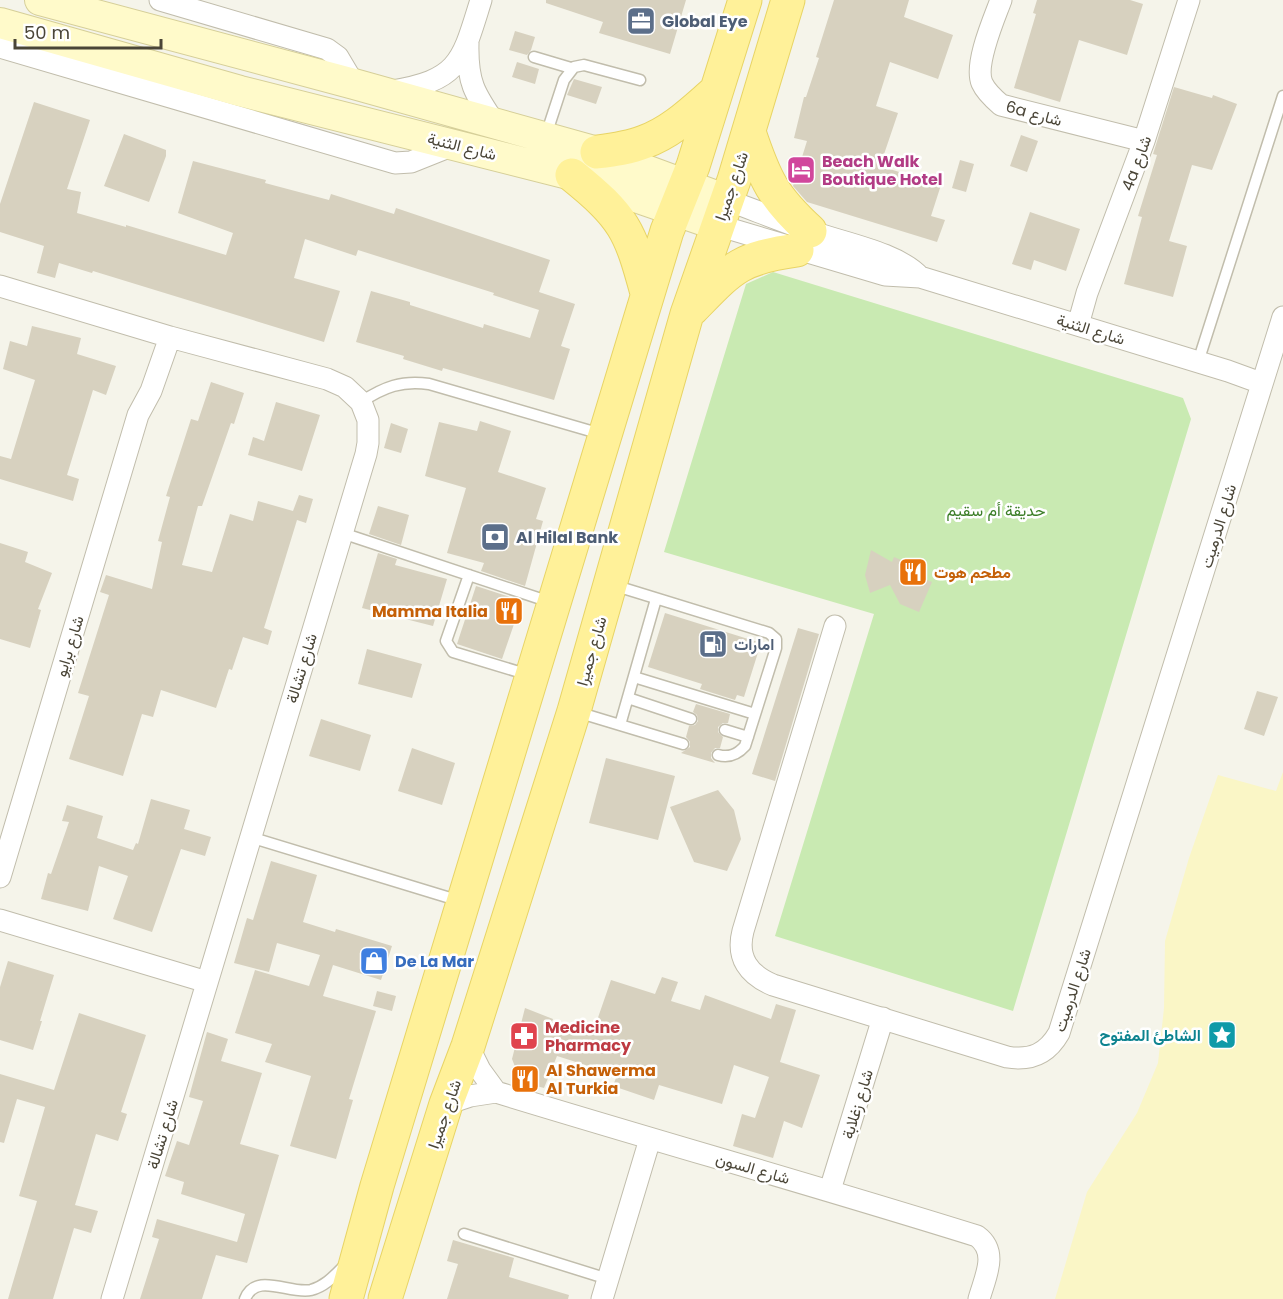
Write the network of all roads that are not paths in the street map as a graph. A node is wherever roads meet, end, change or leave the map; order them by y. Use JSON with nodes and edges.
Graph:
{"nodes":[{"id":1,"x":40,"y":0,"type":"edge"},
{"id":2,"x":160,"y":0,"type":"edge"},
{"id":3,"x":481,"y":0,"type":"edge"},
{"id":4,"x":745,"y":0,"type":"edge"},
{"id":5,"x":788,"y":0,"type":"edge"},
{"id":6,"x":1001,"y":0,"type":"edge"},
{"id":7,"x":1189,"y":0,"type":"edge"},
{"id":8,"x":0,"y":23,"type":"edge"},
{"id":9,"x":468,"y":42,"type":"junction"},
{"id":10,"x":0,"y":47,"type":"edge"},
{"id":11,"x":534,"y":57,"type":"dead end"},
{"id":12,"x":572,"y":68,"type":"junction"},
{"id":13,"x":640,"y":80,"type":"dead end"},
{"id":14,"x":354,"y":84,"type":"junction"},
{"id":15,"x":715,"y":92,"type":"junction"},
{"id":16,"x":384,"y":93,"type":"junction"},
{"id":17,"x":1283,"y":96,"type":"edge"},
{"id":18,"x":496,"y":125,"type":"junction"},
{"id":19,"x":749,"y":132,"type":"junction"},
{"id":20,"x":545,"y":138,"type":"junction"},
{"id":21,"x":1144,"y":141,"type":"junction"},
{"id":22,"x":456,"y":144,"type":"junction"},
{"id":23,"x":597,"y":153,"type":"junction"},
{"id":24,"x":572,"y":174,"type":"junction"},
{"id":25,"x":680,"y":197,"type":"junction"},
{"id":26,"x":722,"y":213,"type":"junction"},
{"id":27,"x":804,"y":240,"type":"junction"},
{"id":28,"x":0,"y":286,"type":"edge"},
{"id":29,"x":648,"y":293,"type":"junction"},
{"id":30,"x":687,"y":314,"type":"junction"},
{"id":31,"x":1283,"y":317,"type":"edge"},
{"id":32,"x":1078,"y":325,"type":"junction"},
{"id":33,"x":162,"y":335,"type":"junction"},
{"id":34,"x":1198,"y":362,"type":"junction"},
{"id":35,"x":1261,"y":383,"type":"junction"},
{"id":36,"x":361,"y":402,"type":"junction"},
{"id":37,"x":604,"y":435,"type":"junction"},
{"id":38,"x":342,"y":533,"type":"junction"},
{"id":39,"x":469,"y":575,"type":"junction"},
{"id":40,"x":610,"y":584,"type":"junction"},
{"id":41,"x":656,"y":598,"type":"junction"},
{"id":42,"x":554,"y":603,"type":"junction"},
{"id":43,"x":836,"y":626,"type":"dead end"},
{"id":44,"x":531,"y":676,"type":"junction"},
{"id":45,"x":634,"y":677,"type":"junction"},
{"id":46,"x":628,"y":698,"type":"junction"},
{"id":47,"x":574,"y":711,"type":"junction"},
{"id":48,"x":755,"y":714,"type":"junction"},
{"id":49,"x":691,"y":719,"type":"dead end"},
{"id":50,"x":620,"y":725,"type":"junction"},
{"id":51,"x":725,"y":730,"type":"dead end"},
{"id":52,"x":748,"y":736,"type":"junction"},
{"id":53,"x":683,"y":744,"type":"dead end"},
{"id":54,"x":718,"y":754,"type":"dead end"},
{"id":55,"x":250,"y":837,"type":"junction"},
{"id":56,"x":0,"y":877,"type":"edge"},
{"id":57,"x":463,"y":902,"type":"junction"},
{"id":58,"x":0,"y":920,"type":"edge"},
{"id":59,"x":207,"y":982,"type":"junction"},
{"id":60,"x":883,"y":1018,"type":"junction"},
{"id":61,"x":468,"y":1046,"type":"junction"},
{"id":62,"x":495,"y":1092,"type":"junction"},
{"id":63,"x":446,"y":1104,"type":"junction"},
{"id":64,"x":650,"y":1139,"type":"junction"},
{"id":65,"x":830,"y":1190,"type":"junction"},
{"id":66,"x":464,"y":1234,"type":"dead end"},
{"id":67,"x":361,"y":1250,"type":"junction"},
{"id":68,"x":605,"y":1289,"type":"edge"},
{"id":69,"x":112,"y":1299,"type":"edge"},
{"id":70,"x":245,"y":1299,"type":"edge"},
{"id":71,"x":346,"y":1299,"type":"edge"},
{"id":72,"x":385,"y":1299,"type":"edge"},
{"id":73,"x":979,"y":1299,"type":"edge"}],
"edges":[{"from":1,"to":14,"type":"main road","name":"شارع الثنية"},
{"from":2,"to":14,"type":"street"},
{"from":3,"to":9,"type":"street"},
{"from":4,"to":15,"type":"main road"},
{"from":5,"to":19,"type":"main road","name":"شارع جميرا"},
{"from":6,"to":21,"type":"street","name":"6a شارع"},
{"from":7,"to":21,"type":"street","name":"4a شارع"},
{"from":8,"to":22,"type":"main road","name":"شارع الثنية"},
{"from":9,"to":16,"type":"street"},
{"from":9,"to":18,"type":"street"},
{"from":10,"to":22,"type":"street"},
{"from":11,"to":12,"type":"lane"},
{"from":12,"to":13,"type":"lane"},
{"from":12,"to":20,"type":"lane"},
{"from":14,"to":16,"type":"main road","name":"شارع الثنية"},
{"from":15,"to":23,"type":"main road"},
{"from":15,"to":25,"type":"main road"},
{"from":16,"to":18,"type":"main road","name":"شارع الثنية"},
{"from":17,"to":34,"type":"lane"},
{"from":18,"to":20,"type":"main road","name":"شارع الثنية"},
{"from":19,"to":26,"type":"main road","name":"شارع جميرا"},
{"from":19,"to":27,"type":"main road"},
{"from":20,"to":23,"type":"main road","name":"شارع الثنية"},
{"from":21,"to":32,"type":"street","name":"4a شارع"},
{"from":22,"to":24,"type":"main road","name":"شارع الثنية"},
{"from":23,"to":25,"type":"main road","name":"شارع الثنية"},
{"from":24,"to":25,"type":"main road","name":"شارع الثنية"},
{"from":24,"to":29,"type":"main road"},
{"from":25,"to":26,"type":"main road","name":"شارع الثنية"},
{"from":25,"to":29,"type":"main road"},
{"from":26,"to":27,"type":"street","name":"شارع الثنية"},
{"from":26,"to":30,"type":"main road","name":"شارع جميرا"},
{"from":27,"to":30,"type":"main road"},
{"from":27,"to":32,"type":"street","name":"شارع الثنية"},
{"from":28,"to":33,"type":"street"},
{"from":29,"to":37,"type":"main road"},
{"from":30,"to":40,"type":"main road","name":"شارع جميرا"},
{"from":31,"to":35,"type":"street","name":"شارع الدرميت"},
{"from":32,"to":34,"type":"street","name":"شارع الثنية"},
{"from":33,"to":36,"type":"street"},
{"from":33,"to":56,"type":"street","name":"شارع برايو"},
{"from":34,"to":35,"type":"street","name":"شارع الثنية"},
{"from":35,"to":60,"type":"street","name":"شارع الدرميت"},
{"from":36,"to":37,"type":"lane"},
{"from":36,"to":38,"type":"street","name":"شارع تشالة"},
{"from":37,"to":42,"type":"main road"},
{"from":38,"to":39,"type":"lane"},
{"from":38,"to":55,"type":"street","name":"شارع تشالة"},
{"from":39,"to":42,"type":"lane"},
{"from":39,"to":44,"type":"lane"},
{"from":40,"to":41,"type":"lane"},
{"from":40,"to":47,"type":"main road","name":"شارع جميرا"},
{"from":41,"to":45,"type":"lane"},
{"from":41,"to":48,"type":"lane"},
{"from":42,"to":44,"type":"main road"},
{"from":43,"to":60,"type":"street","name":"شارع الدرميت"},
{"from":44,"to":57,"type":"main road"},
{"from":45,"to":46,"type":"lane"},
{"from":45,"to":48,"type":"lane"},
{"from":46,"to":49,"type":"lane"},
{"from":46,"to":50,"type":"lane"},
{"from":47,"to":50,"type":"lane"},
{"from":47,"to":61,"type":"main road","name":"شارع جميرا"},
{"from":48,"to":52,"type":"lane"},
{"from":50,"to":53,"type":"lane"},
{"from":51,"to":52,"type":"lane"},
{"from":52,"to":54,"type":"lane"},
{"from":55,"to":57,"type":"lane"},
{"from":55,"to":59,"type":"street","name":"شارع تشالة"},
{"from":57,"to":67,"type":"main road"},
{"from":58,"to":59,"type":"street"},
{"from":59,"to":69,"type":"street","name":"شارع تشالة"},
{"from":60,"to":65,"type":"street","name":"شارع زغلابة"},
{"from":61,"to":62,"type":"street"},
{"from":61,"to":63,"type":"main road","name":"شارع جميرا"},
{"from":62,"to":63,"type":"street","name":"شارع السون"},
{"from":62,"to":64,"type":"street","name":"شارع السون"},
{"from":63,"to":72,"type":"main road","name":"شارع جميرا"},
{"from":64,"to":65,"type":"street","name":"شارع السون"},
{"from":64,"to":68,"type":"street"},
{"from":65,"to":73,"type":"street","name":"شارع السون"},
{"from":66,"to":68,"type":"lane"},
{"from":67,"to":70,"type":"lane"},
{"from":67,"to":71,"type":"main road"}]}
